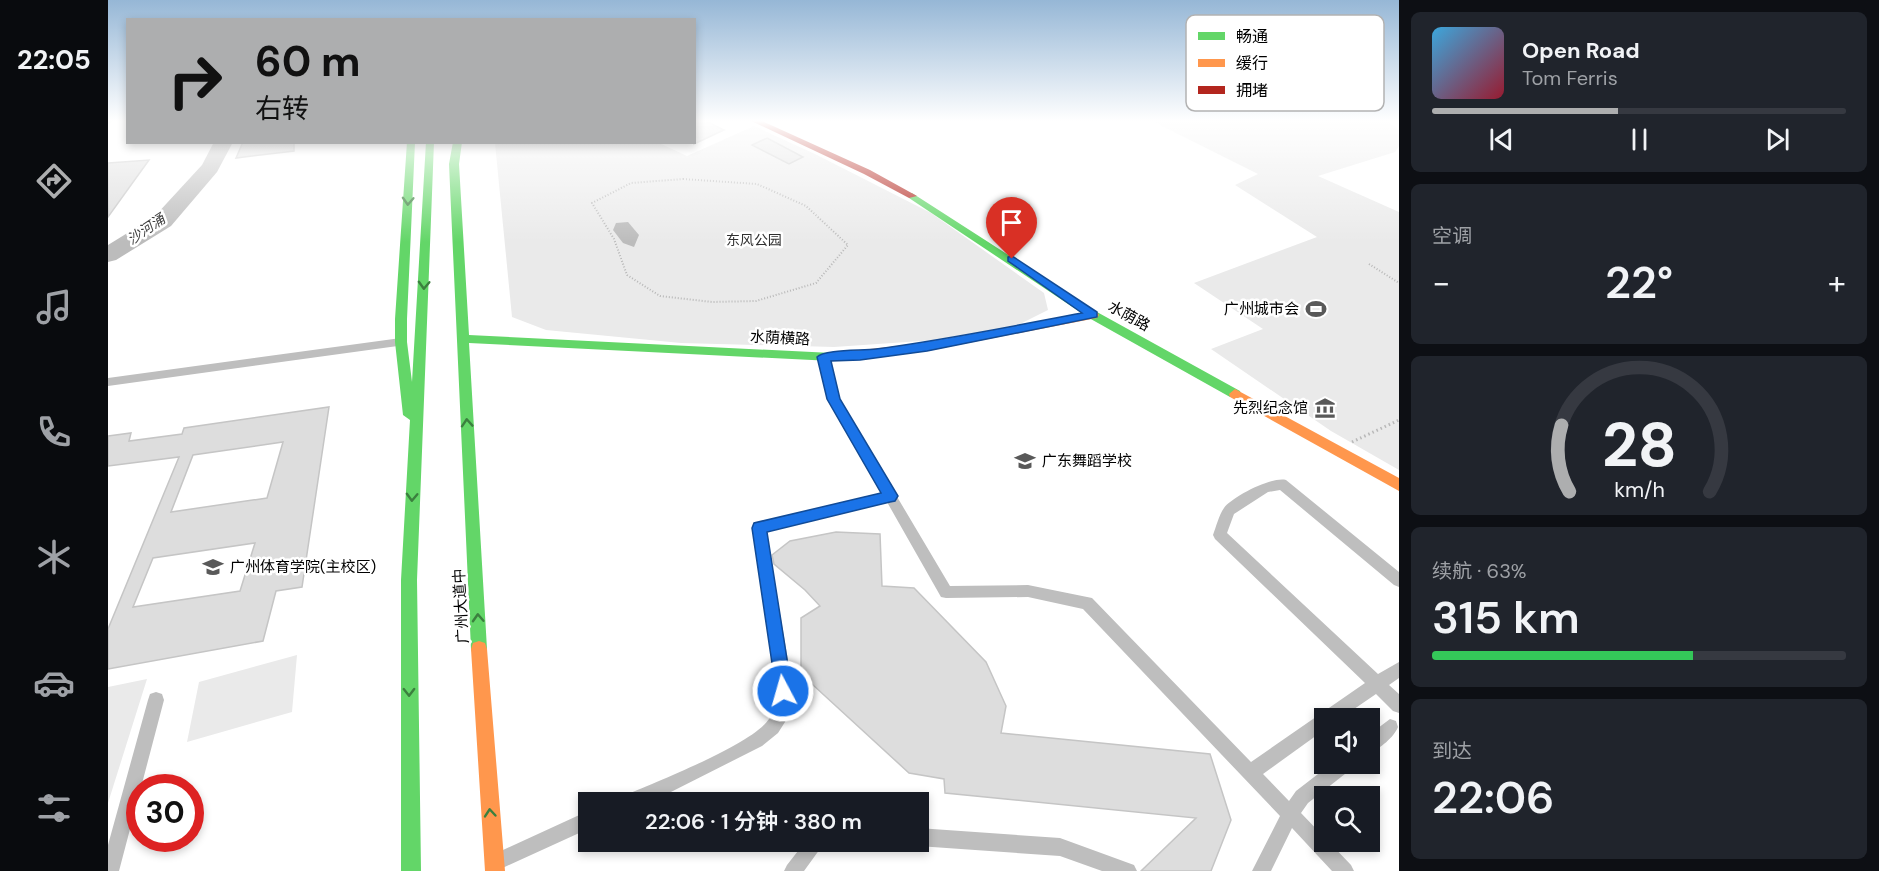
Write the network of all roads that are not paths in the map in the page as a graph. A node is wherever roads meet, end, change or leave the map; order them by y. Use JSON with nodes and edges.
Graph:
{"nodes":[{"id":1,"x":410,"y":161,"type":"edge"},
{"id":2,"x":429,"y":161,"type":"edge"},
{"id":3,"x":453,"y":161,"type":"edge"},
{"id":4,"x":455,"y":161,"type":"edge"},
{"id":5,"x":842,"y":161,"type":"edge"},
{"id":6,"x":454,"y":164,"type":"junction"},
{"id":7,"x":1093,"y":315,"type":"junction"},
{"id":8,"x":462,"y":339,"type":"junction"},
{"id":9,"x":401,"y":342,"type":"junction"},
{"id":10,"x":824,"y":357,"type":"junction"},
{"id":11,"x":108,"y":382,"type":"edge"},
{"id":12,"x":414,"y":439,"type":"junction"},
{"id":13,"x":1399,"y":484,"type":"edge"},
{"id":14,"x":890,"y":496,"type":"junction"},
{"id":15,"x":1399,"y":581,"type":"edge"},
{"id":16,"x":1399,"y":669,"type":"edge"},
{"id":17,"x":1377,"y":684,"type":"junction"},
{"id":18,"x":156,"y":700,"type":"dead end"},
{"id":19,"x":1399,"y":705,"type":"edge"},
{"id":20,"x":1343,"y":708,"type":"edge"},
{"id":21,"x":1314,"y":728,"type":"edge"},
{"id":22,"x":1390,"y":728,"type":"dead end"},
{"id":23,"x":1380,"y":736,"type":"edge"},
{"id":24,"x":1250,"y":773,"type":"junction"},
{"id":25,"x":1331,"y":774,"type":"edge"},
{"id":26,"x":653,"y":792,"type":"edge"},
{"id":27,"x":1290,"y":814,"type":"junction"},
{"id":28,"x":578,"y":825,"type":"edge"},
{"id":29,"x":929,"y":838,"type":"edge"},
{"id":30,"x":808,"y":852,"type":"edge"},
{"id":31,"x":494,"y":867,"type":"edge"},
{"id":32,"x":110,"y":871,"type":"edge"},
{"id":33,"x":411,"y":871,"type":"edge"},
{"id":34,"x":793,"y":871,"type":"edge"},
{"id":35,"x":1128,"y":871,"type":"edge"},
{"id":36,"x":1262,"y":871,"type":"edge"},
{"id":37,"x":1345,"y":871,"type":"edge"}],
"edges":[{"from":1,"to":9,"type":"main road","one_way":true},
{"from":2,"to":12,"type":"main road","one_way":true},
{"from":3,"to":6,"type":"main road"},
{"from":4,"to":6,"type":"main road"},
{"from":5,"to":7,"type":"main road","name":"水荫路"},
{"from":6,"to":8,"type":"main road","name":"广州大道中"},
{"from":7,"to":10,"type":"main road","name":"水荫横路"},
{"from":7,"to":13,"type":"main road","name":"水荫路"},
{"from":8,"to":10,"type":"main road","name":"水荫横路"},
{"from":31,"to":8,"type":"main road","name":"广州大道中","one_way":true},
{"from":9,"to":11,"type":"street"},
{"from":9,"to":12,"type":"main road"},
{"from":10,"to":14,"type":"street"},
{"from":12,"to":33,"type":"main road","one_way":true},
{"from":14,"to":24,"type":"street"},
{"from":14,"to":26,"type":"street"},
{"from":15,"to":17,"type":"street"},
{"from":16,"to":17,"type":"street"},
{"from":17,"to":19,"type":"street"},
{"from":17,"to":20,"type":"street"},
{"from":18,"to":32,"type":"street"},
{"from":21,"to":24,"type":"street"},
{"from":22,"to":23,"type":"street"},
{"from":24,"to":27,"type":"street"},
{"from":25,"to":27,"type":"street"},
{"from":27,"to":36,"type":"street"},
{"from":27,"to":37,"type":"street"},
{"from":28,"to":31,"type":"street"},
{"from":29,"to":35,"type":"street"},
{"from":30,"to":34,"type":"street"}]}
